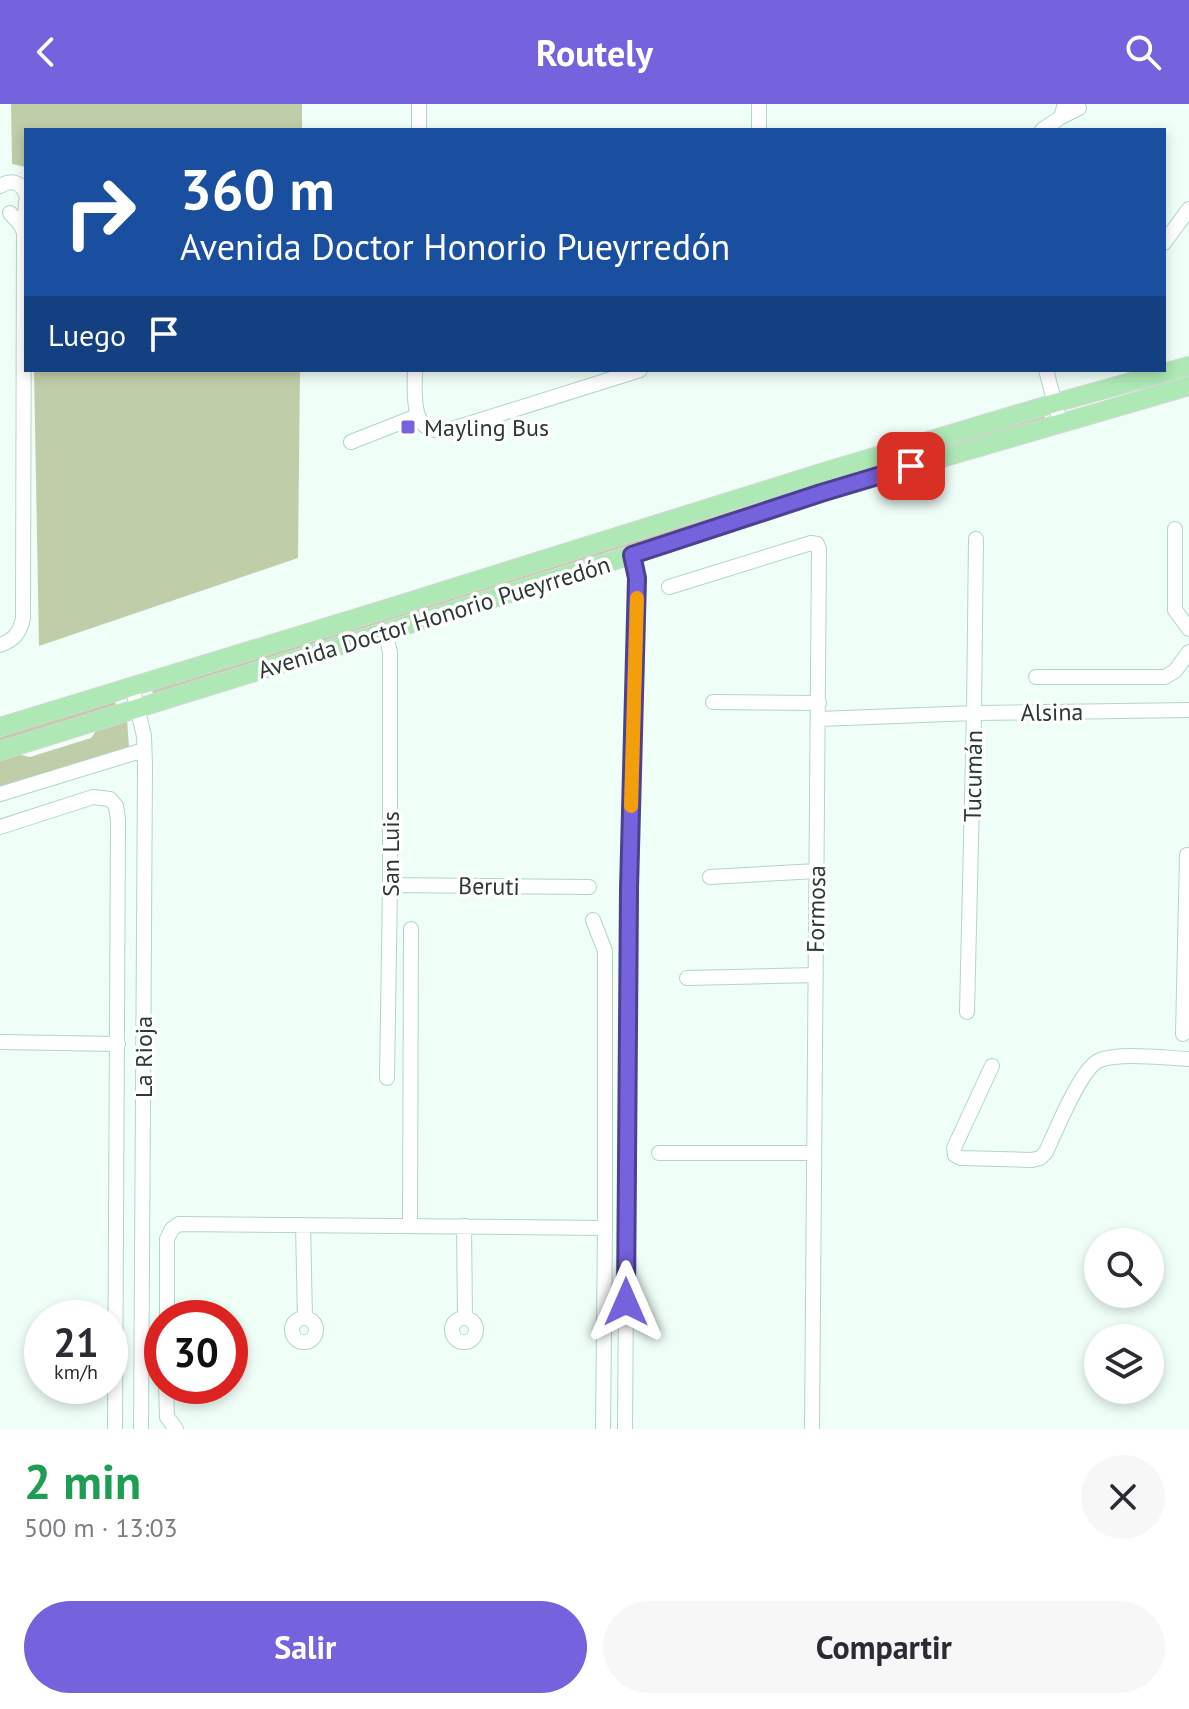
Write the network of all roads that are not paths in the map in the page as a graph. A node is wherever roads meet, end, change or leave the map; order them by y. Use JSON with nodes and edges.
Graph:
{"nodes":[{"id":1,"x":419,"y":104,"type":"edge"},
{"id":2,"x":759,"y":104,"type":"edge"},
{"id":3,"x":1072,"y":107,"type":"edge"},
{"id":4,"x":419,"y":128,"type":"edge"},
{"id":5,"x":759,"y":128,"type":"edge"},
{"id":6,"x":1045,"y":128,"type":"edge"},
{"id":7,"x":0,"y":186,"type":"edge"},
{"id":8,"x":24,"y":191,"type":"edge"},
{"id":9,"x":24,"y":204,"type":"edge"},
{"id":10,"x":1189,"y":209,"type":"edge"},
{"id":11,"x":5,"y":211,"type":"edge"},
{"id":12,"x":24,"y":232,"type":"joint"},
{"id":13,"x":1166,"y":240,"type":"edge"},
{"id":14,"x":1189,"y":366,"type":"edge"},
{"id":15,"x":415,"y":372,"type":"edge"},
{"id":16,"x":633,"y":372,"type":"edge"},
{"id":17,"x":1047,"y":372,"type":"edge"},
{"id":18,"x":1189,"y":386,"type":"edge"},
{"id":19,"x":1055,"y":403,"type":"junction"},
{"id":20,"x":417,"y":416,"type":"junction"},
{"id":21,"x":1060,"y":422,"type":"junction"},
{"id":22,"x":351,"y":442,"type":"dead end"},
{"id":23,"x":1175,"y":529,"type":"dead end"},
{"id":24,"x":976,"y":539,"type":"dead end"},
{"id":25,"x":632,"y":555,"type":"junction"},
{"id":26,"x":669,"y":587,"type":"dead end"},
{"id":27,"x":1189,"y":629,"type":"edge"},
{"id":28,"x":385,"y":631,"type":"junction"},
{"id":29,"x":0,"y":645,"type":"edge"},
{"id":30,"x":1189,"y":652,"type":"edge"},
{"id":31,"x":1036,"y":677,"type":"dead end"},
{"id":32,"x":132,"y":686,"type":"junction"},
{"id":33,"x":713,"y":702,"type":"dead end"},
{"id":34,"x":137,"y":709,"type":"junction"},
{"id":35,"x":1189,"y":710,"type":"edge"},
{"id":36,"x":819,"y":711,"type":"junction"},
{"id":37,"x":974,"y":713,"type":"junction"},
{"id":38,"x":0,"y":727,"type":"edge"},
{"id":39,"x":144,"y":750,"type":"junction"},
{"id":40,"x":0,"y":751,"type":"edge"},
{"id":41,"x":0,"y":794,"type":"edge"},
{"id":42,"x":0,"y":827,"type":"edge"},
{"id":43,"x":1187,"y":855,"type":"dead end"},
{"id":44,"x":817,"y":871,"type":"junction"},
{"id":45,"x":710,"y":877,"type":"dead end"},
{"id":46,"x":390,"y":885,"type":"junction"},
{"id":47,"x":589,"y":887,"type":"dead end"},
{"id":48,"x":593,"y":920,"type":"dead end"},
{"id":49,"x":411,"y":929,"type":"dead end"},
{"id":50,"x":1187,"y":939,"type":"edge"},
{"id":51,"x":816,"y":975,"type":"junction"},
{"id":52,"x":687,"y":978,"type":"dead end"},
{"id":53,"x":967,"y":1012,"type":"dead end"},
{"id":54,"x":1183,"y":1034,"type":"dead end"},
{"id":55,"x":0,"y":1042,"type":"edge"},
{"id":56,"x":118,"y":1044,"type":"junction"},
{"id":57,"x":1189,"y":1059,"type":"edge"},
{"id":58,"x":992,"y":1066,"type":"dead end"},
{"id":59,"x":387,"y":1078,"type":"dead end"},
{"id":60,"x":659,"y":1153,"type":"dead end"},
{"id":61,"x":814,"y":1153,"type":"junction"},
{"id":62,"x":303,"y":1225,"type":"junction"},
{"id":63,"x":410,"y":1226,"type":"junction"},
{"id":64,"x":464,"y":1226,"type":"junction"},
{"id":65,"x":605,"y":1228,"type":"junction"},
{"id":66,"x":167,"y":1300,"type":"edge"},
{"id":67,"x":305,"y":1318,"type":"dead end"},
{"id":68,"x":465,"y":1318,"type":"dead end"},
{"id":69,"x":167,"y":1404,"type":"edge"},
{"id":70,"x":115,"y":1429,"type":"edge"},
{"id":71,"x":141,"y":1429,"type":"edge"},
{"id":72,"x":176,"y":1429,"type":"edge"},
{"id":73,"x":603,"y":1429,"type":"edge"},
{"id":74,"x":625,"y":1429,"type":"edge"},
{"id":75,"x":812,"y":1429,"type":"edge"}],
"edges":[{"from":1,"to":4,"type":"street"},
{"from":2,"to":5,"type":"street"},
{"from":3,"to":6,"type":"street"},
{"from":7,"to":8,"type":"street"},
{"from":9,"to":11,"type":"street"},
{"from":10,"to":13,"type":"street"},
{"from":11,"to":12,"type":"street"},
{"from":12,"to":29,"type":"street"},
{"from":14,"to":19,"type":"main road","name":"Avenida Doctor Honorio Pueyrredón"},
{"from":15,"to":20,"type":"street"},
{"from":16,"to":20,"type":"street"},
{"from":17,"to":19,"type":"street"},
{"from":18,"to":21,"type":"main road","name":"Avenida Doctor Honorio Pueyrredón"},
{"from":19,"to":21,"type":"street"},
{"from":19,"to":32,"type":"main road","name":"Avenida Doctor Honorio Pueyrredón"},
{"from":20,"to":22,"type":"street"},
{"from":21,"to":25,"type":"main road","name":"Avenida Doctor Honorio Pueyrredón"},
{"from":23,"to":27,"type":"street"},
{"from":24,"to":37,"type":"street","name":"Tucumán"},
{"from":25,"to":28,"type":"main road","name":"Avenida Doctor Honorio Pueyrredón"},
{"from":25,"to":74,"type":"street"},
{"from":26,"to":36,"type":"street","name":"Formosa"},
{"from":28,"to":34,"type":"main road","name":"Avenida Doctor Honorio Pueyrredón"},
{"from":28,"to":46,"type":"street","name":"San Luis"},
{"from":30,"to":31,"type":"street"},
{"from":32,"to":34,"type":"street","name":"La Rioja"},
{"from":32,"to":38,"type":"main road","name":"Avenida Doctor Honorio Pueyrredón"},
{"from":33,"to":36,"type":"street","name":"Alsina"},
{"from":34,"to":39,"type":"street","name":"La Rioja"},
{"from":34,"to":40,"type":"main road","name":"Avenida Doctor Honorio Pueyrredón"},
{"from":35,"to":37,"type":"street","name":"Alsina"},
{"from":36,"to":37,"type":"street","name":"Alsina"},
{"from":36,"to":44,"type":"street","name":"Formosa"},
{"from":37,"to":53,"type":"street","name":"Tucumán"},
{"from":39,"to":41,"type":"street"},
{"from":39,"to":71,"type":"street","name":"La Rioja"},
{"from":42,"to":56,"type":"street"},
{"from":43,"to":50,"type":"street"},
{"from":44,"to":45,"type":"street"},
{"from":44,"to":51,"type":"street","name":"Formosa"},
{"from":46,"to":47,"type":"street","name":"Beruti"},
{"from":46,"to":59,"type":"street","name":"San Luis"},
{"from":48,"to":65,"type":"street"},
{"from":49,"to":63,"type":"street"},
{"from":50,"to":54,"type":"street"},
{"from":51,"to":52,"type":"street"},
{"from":51,"to":61,"type":"street","name":"Formosa"},
{"from":55,"to":56,"type":"street"},
{"from":56,"to":70,"type":"street"},
{"from":57,"to":58,"type":"street"},
{"from":60,"to":61,"type":"street"},
{"from":61,"to":75,"type":"street","name":"Formosa"},
{"from":62,"to":63,"type":"street"},
{"from":62,"to":66,"type":"street"},
{"from":62,"to":67,"type":"street"},
{"from":63,"to":64,"type":"street"},
{"from":64,"to":65,"type":"street"},
{"from":64,"to":68,"type":"street"},
{"from":65,"to":73,"type":"street"},
{"from":69,"to":72,"type":"street"}]}
